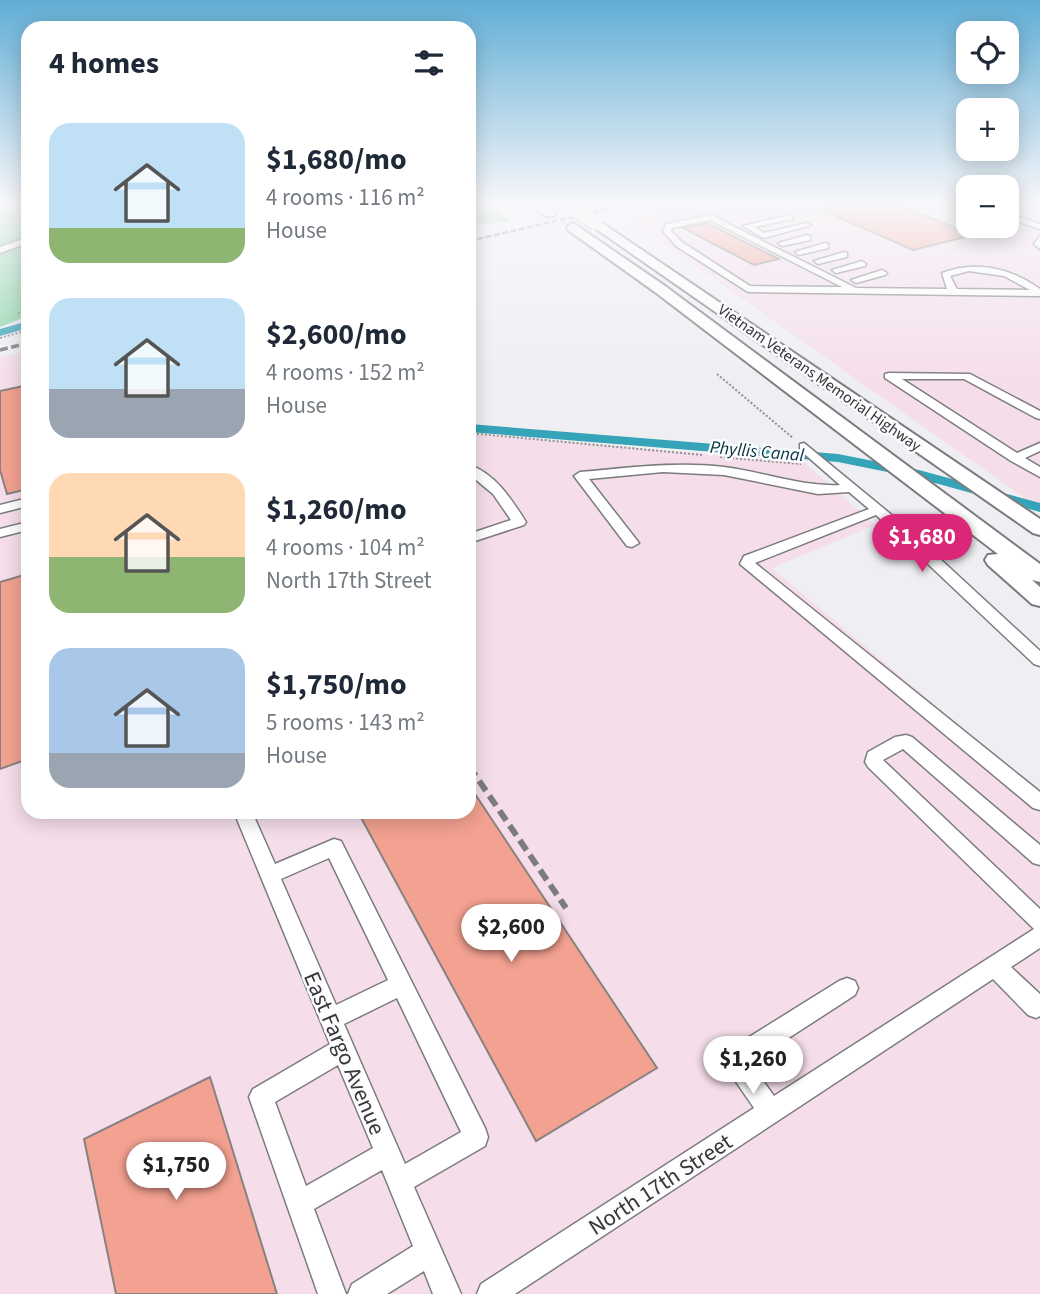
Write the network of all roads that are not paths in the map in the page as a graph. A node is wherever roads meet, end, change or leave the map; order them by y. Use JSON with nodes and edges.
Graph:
{"nodes":[{"id":1,"x":623,"y":263,"type":"edge"},
{"id":2,"x":657,"y":263,"type":"edge"},
{"id":3,"x":709,"y":263,"type":"edge"},
{"id":4,"x":808,"y":263,"type":"edge"},
{"id":5,"x":823,"y":263,"type":"edge"},
{"id":6,"x":862,"y":264,"type":"dead end"},
{"id":7,"x":836,"y":270,"type":"junction"},
{"id":8,"x":882,"y":273,"type":"dead end"},
{"id":9,"x":854,"y":285,"type":"junction"},
{"id":10,"x":953,"y":291,"type":"junction"},
{"id":11,"x":1040,"y":293,"type":"edge"},
{"id":12,"x":760,"y":363,"type":"junction"},
{"id":13,"x":1040,"y":416,"type":"edge"},
{"id":14,"x":804,"y":447,"type":"road end"},
{"id":15,"x":1040,"y":447,"type":"edge"},
{"id":16,"x":1015,"y":458,"type":"junction"},
{"id":17,"x":476,"y":472,"type":"edge"},
{"id":18,"x":1040,"y":473,"type":"edge"},
{"id":19,"x":852,"y":488,"type":"junction"},
{"id":20,"x":21,"y":504,"type":"edge"},
{"id":21,"x":0,"y":509,"type":"edge"},
{"id":22,"x":878,"y":510,"type":"junction"},
{"id":23,"x":21,"y":528,"type":"edge"},
{"id":24,"x":1040,"y":528,"type":"edge"},
{"id":25,"x":0,"y":534,"type":"edge"},
{"id":26,"x":476,"y":537,"type":"edge"},
{"id":27,"x":632,"y":543,"type":"dead end"},
{"id":28,"x":1040,"y":575,"type":"edge"},
{"id":29,"x":1040,"y":599,"type":"edge"},
{"id":30,"x":1040,"y":660,"type":"edge"},
{"id":31,"x":1040,"y":803,"type":"edge"},
{"id":32,"x":246,"y":819,"type":"edge"},
{"id":33,"x":1040,"y":857,"type":"edge"},
{"id":34,"x":270,"y":875,"type":"junction"},
{"id":35,"x":1040,"y":922,"type":"edge"},
{"id":36,"x":1040,"y":936,"type":"edge"},
{"id":37,"x":995,"y":966,"type":"junction"},
{"id":38,"x":402,"y":984,"type":"junction"},
{"id":39,"x":847,"y":988,"type":"dead end"},
{"id":40,"x":1040,"y":1005,"type":"edge"},
{"id":41,"x":331,"y":1019,"type":"junction"},
{"id":42,"x":344,"y":1049,"type":"junction"},
{"id":43,"x":771,"y":1111,"type":"junction"},
{"id":44,"x":388,"y":1153,"type":"junction"},
{"id":45,"x":400,"y":1181,"type":"junction"},
{"id":46,"x":299,"y":1204,"type":"junction"},
{"id":47,"x":430,"y":1251,"type":"junction"},
{"id":48,"x":332,"y":1294,"type":"edge"},
{"id":49,"x":362,"y":1294,"type":"edge"},
{"id":50,"x":447,"y":1294,"type":"edge"},
{"id":51,"x":491,"y":1294,"type":"edge"}],
"edges":[{"from":1,"to":12,"type":"highway","name":"Vietnam Veterans Memorial Highway"},
{"from":2,"to":24,"type":"highway","name":"Vietnam Veterans Memorial Highway","bridge":true},
{"from":3,"to":9,"type":"street"},
{"from":4,"to":9,"type":"street"},
{"from":5,"to":7,"type":"street"},
{"from":6,"to":7,"type":"street"},
{"from":7,"to":9,"type":"street"},
{"from":8,"to":9,"type":"street"},
{"from":9,"to":10,"type":"street"},
{"from":10,"to":11,"type":"street"},
{"from":10,"to":11,"type":"street"},
{"from":12,"to":28,"type":"highway"},
{"from":12,"to":29,"type":"highway"},
{"from":13,"to":16,"type":"street"},
{"from":14,"to":19,"type":"street"},
{"from":15,"to":16,"type":"street"},
{"from":16,"to":18,"type":"street"},
{"from":17,"to":26,"type":"street"},
{"from":19,"to":22,"type":"street"},
{"from":19,"to":27,"type":"street"},
{"from":20,"to":21,"type":"street"},
{"from":22,"to":30,"type":"street"},
{"from":22,"to":31,"type":"street"},
{"from":23,"to":25,"type":"street"},
{"from":32,"to":34,"type":"street","name":"East Fargo Avenue"},
{"from":33,"to":35,"type":"street"},
{"from":34,"to":38,"type":"street"},
{"from":34,"to":41,"type":"street","name":"East Fargo Avenue"},
{"from":36,"to":37,"type":"street","name":"North 17th Street"},
{"from":37,"to":40,"type":"street"},
{"from":37,"to":43,"type":"street","name":"North 17th Street"},
{"from":38,"to":41,"type":"street"},
{"from":38,"to":45,"type":"street"},
{"from":39,"to":43,"type":"street"},
{"from":41,"to":42,"type":"street","name":"East Fargo Avenue"},
{"from":42,"to":44,"type":"street","name":"East Fargo Avenue"},
{"from":42,"to":46,"type":"street"},
{"from":43,"to":51,"type":"street","name":"North 17th Street"},
{"from":44,"to":45,"type":"street","name":"East Fargo Avenue"},
{"from":44,"to":46,"type":"street"},
{"from":45,"to":47,"type":"street","name":"East Fargo Avenue"},
{"from":46,"to":48,"type":"street"},
{"from":47,"to":49,"type":"street"},
{"from":47,"to":50,"type":"street","name":"East Fargo Avenue"}]}
